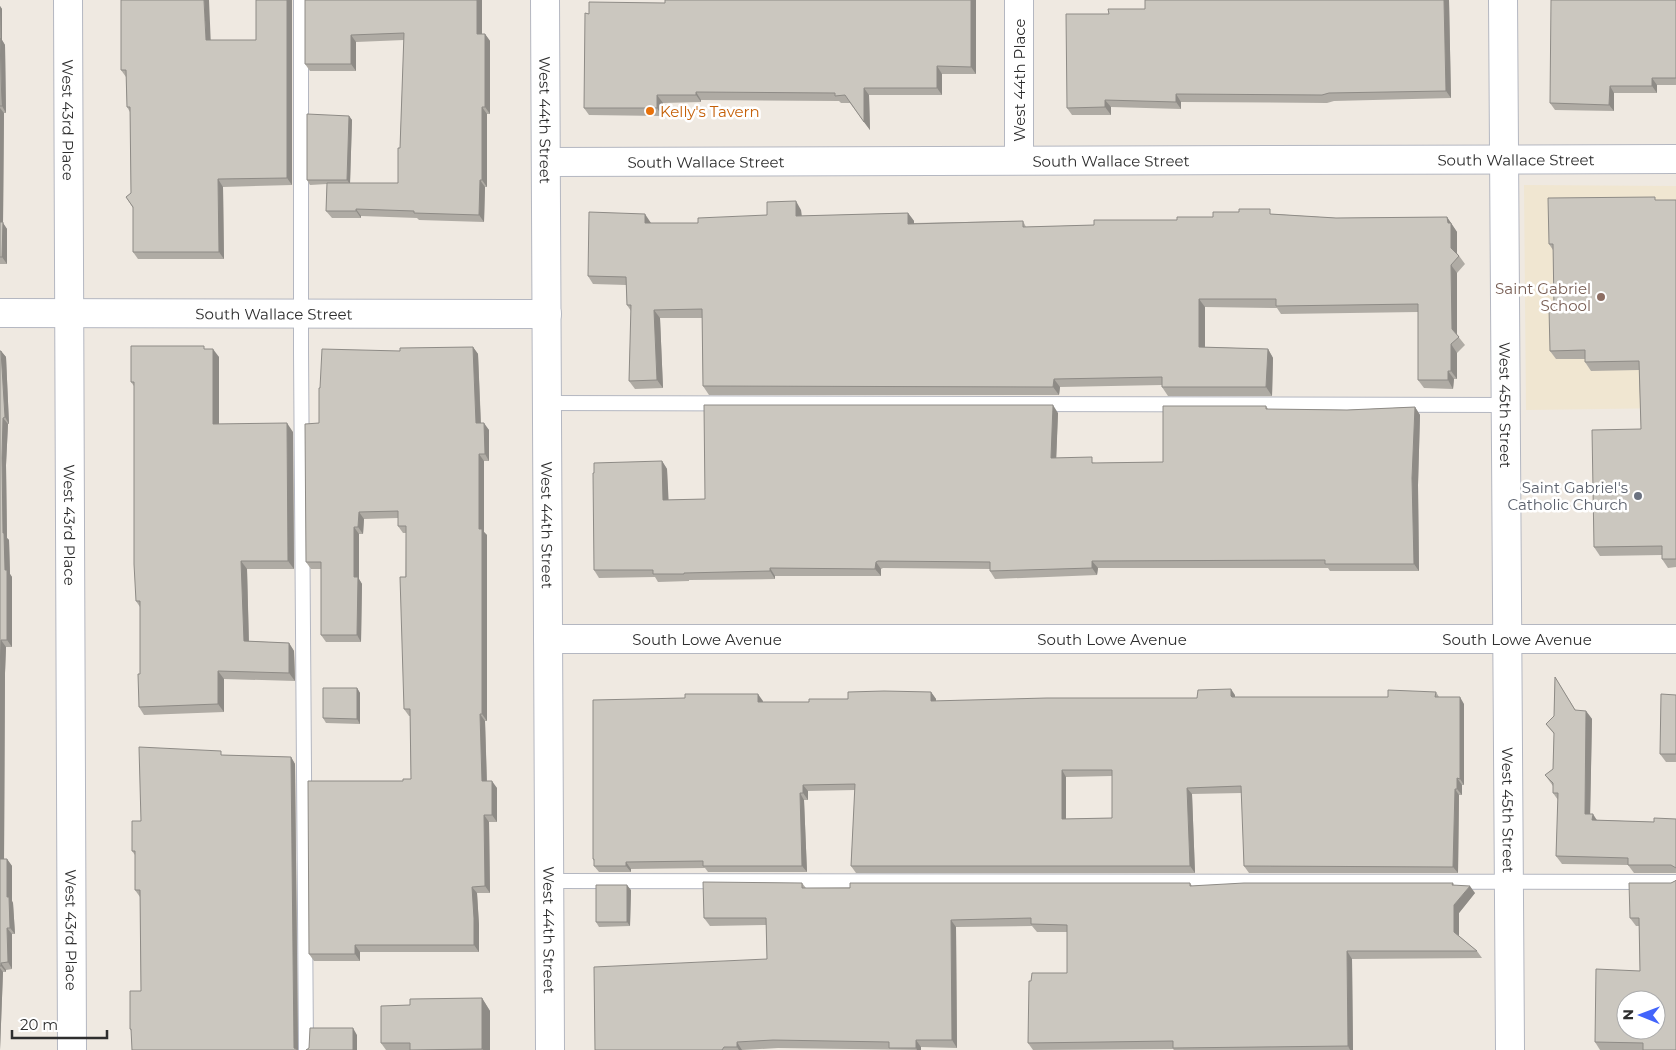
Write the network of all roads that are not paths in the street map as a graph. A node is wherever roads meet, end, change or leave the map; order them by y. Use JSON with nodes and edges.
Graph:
{"nodes":[{"id":1,"x":68,"y":0,"type":"edge"},
{"id":2,"x":301,"y":0,"type":"edge"},
{"id":3,"x":545,"y":0,"type":"edge"},
{"id":4,"x":1019,"y":0,"type":"edge"},
{"id":5,"x":1503,"y":0,"type":"edge"},
{"id":6,"x":1676,"y":158,"type":"edge"},
{"id":7,"x":1504,"y":159,"type":"junction"},
{"id":8,"x":1019,"y":160,"type":"junction"},
{"id":9,"x":546,"y":162,"type":"junction"},
{"id":10,"x":0,"y":313,"type":"edge"},
{"id":11,"x":69,"y":313,"type":"junction"},
{"id":12,"x":302,"y":314,"type":"junction"},
{"id":13,"x":547,"y":314,"type":"junction"},
{"id":14,"x":547,"y":403,"type":"junction"},
{"id":15,"x":1506,"y":405,"type":"junction"},
{"id":16,"x":548,"y":639,"type":"junction"},
{"id":17,"x":1507,"y":639,"type":"junction"},
{"id":18,"x":1676,"y":639,"type":"edge"},
{"id":19,"x":549,"y":881,"type":"junction"},
{"id":20,"x":1509,"y":882,"type":"junction"},
{"id":21,"x":1676,"y":882,"type":"edge"},
{"id":22,"x":72,"y":1050,"type":"edge"},
{"id":23,"x":306,"y":1050,"type":"edge"},
{"id":24,"x":550,"y":1050,"type":"edge"},
{"id":25,"x":1510,"y":1050,"type":"edge"}],
"edges":[{"from":1,"to":11,"type":"street","name":"West 43rd Place"},
{"from":2,"to":12,"type":"lane"},
{"from":3,"to":9,"type":"street","name":"West 44th Street"},
{"from":4,"to":8,"type":"street","name":"West 44th Place"},
{"from":5,"to":7,"type":"street","name":"West 45th Street"},
{"from":6,"to":7,"type":"street","name":"South Wallace Street"},
{"from":7,"to":8,"type":"street","name":"South Wallace Street"},
{"from":7,"to":15,"type":"street","name":"West 45th Street"},
{"from":8,"to":9,"type":"street","name":"South Wallace Street"},
{"from":9,"to":13,"type":"street","name":"West 44th Street"},
{"from":10,"to":11,"type":"street","name":"South Wallace Street"},
{"from":11,"to":12,"type":"street","name":"South Wallace Street"},
{"from":11,"to":22,"type":"street","name":"West 43rd Place"},
{"from":12,"to":13,"type":"street","name":"South Wallace Street"},
{"from":12,"to":23,"type":"lane"},
{"from":13,"to":14,"type":"street","name":"West 44th Street"},
{"from":14,"to":15,"type":"lane"},
{"from":14,"to":16,"type":"street","name":"West 44th Street"},
{"from":15,"to":17,"type":"street","name":"West 45th Street"},
{"from":16,"to":17,"type":"street","name":"South Lowe Avenue"},
{"from":16,"to":19,"type":"street","name":"West 44th Street"},
{"from":17,"to":18,"type":"street","name":"South Lowe Avenue"},
{"from":17,"to":20,"type":"street","name":"West 45th Street"},
{"from":19,"to":20,"type":"lane"},
{"from":19,"to":24,"type":"street","name":"West 44th Street"},
{"from":20,"to":21,"type":"lane"},
{"from":20,"to":25,"type":"street","name":"West 45th Street"}]}
